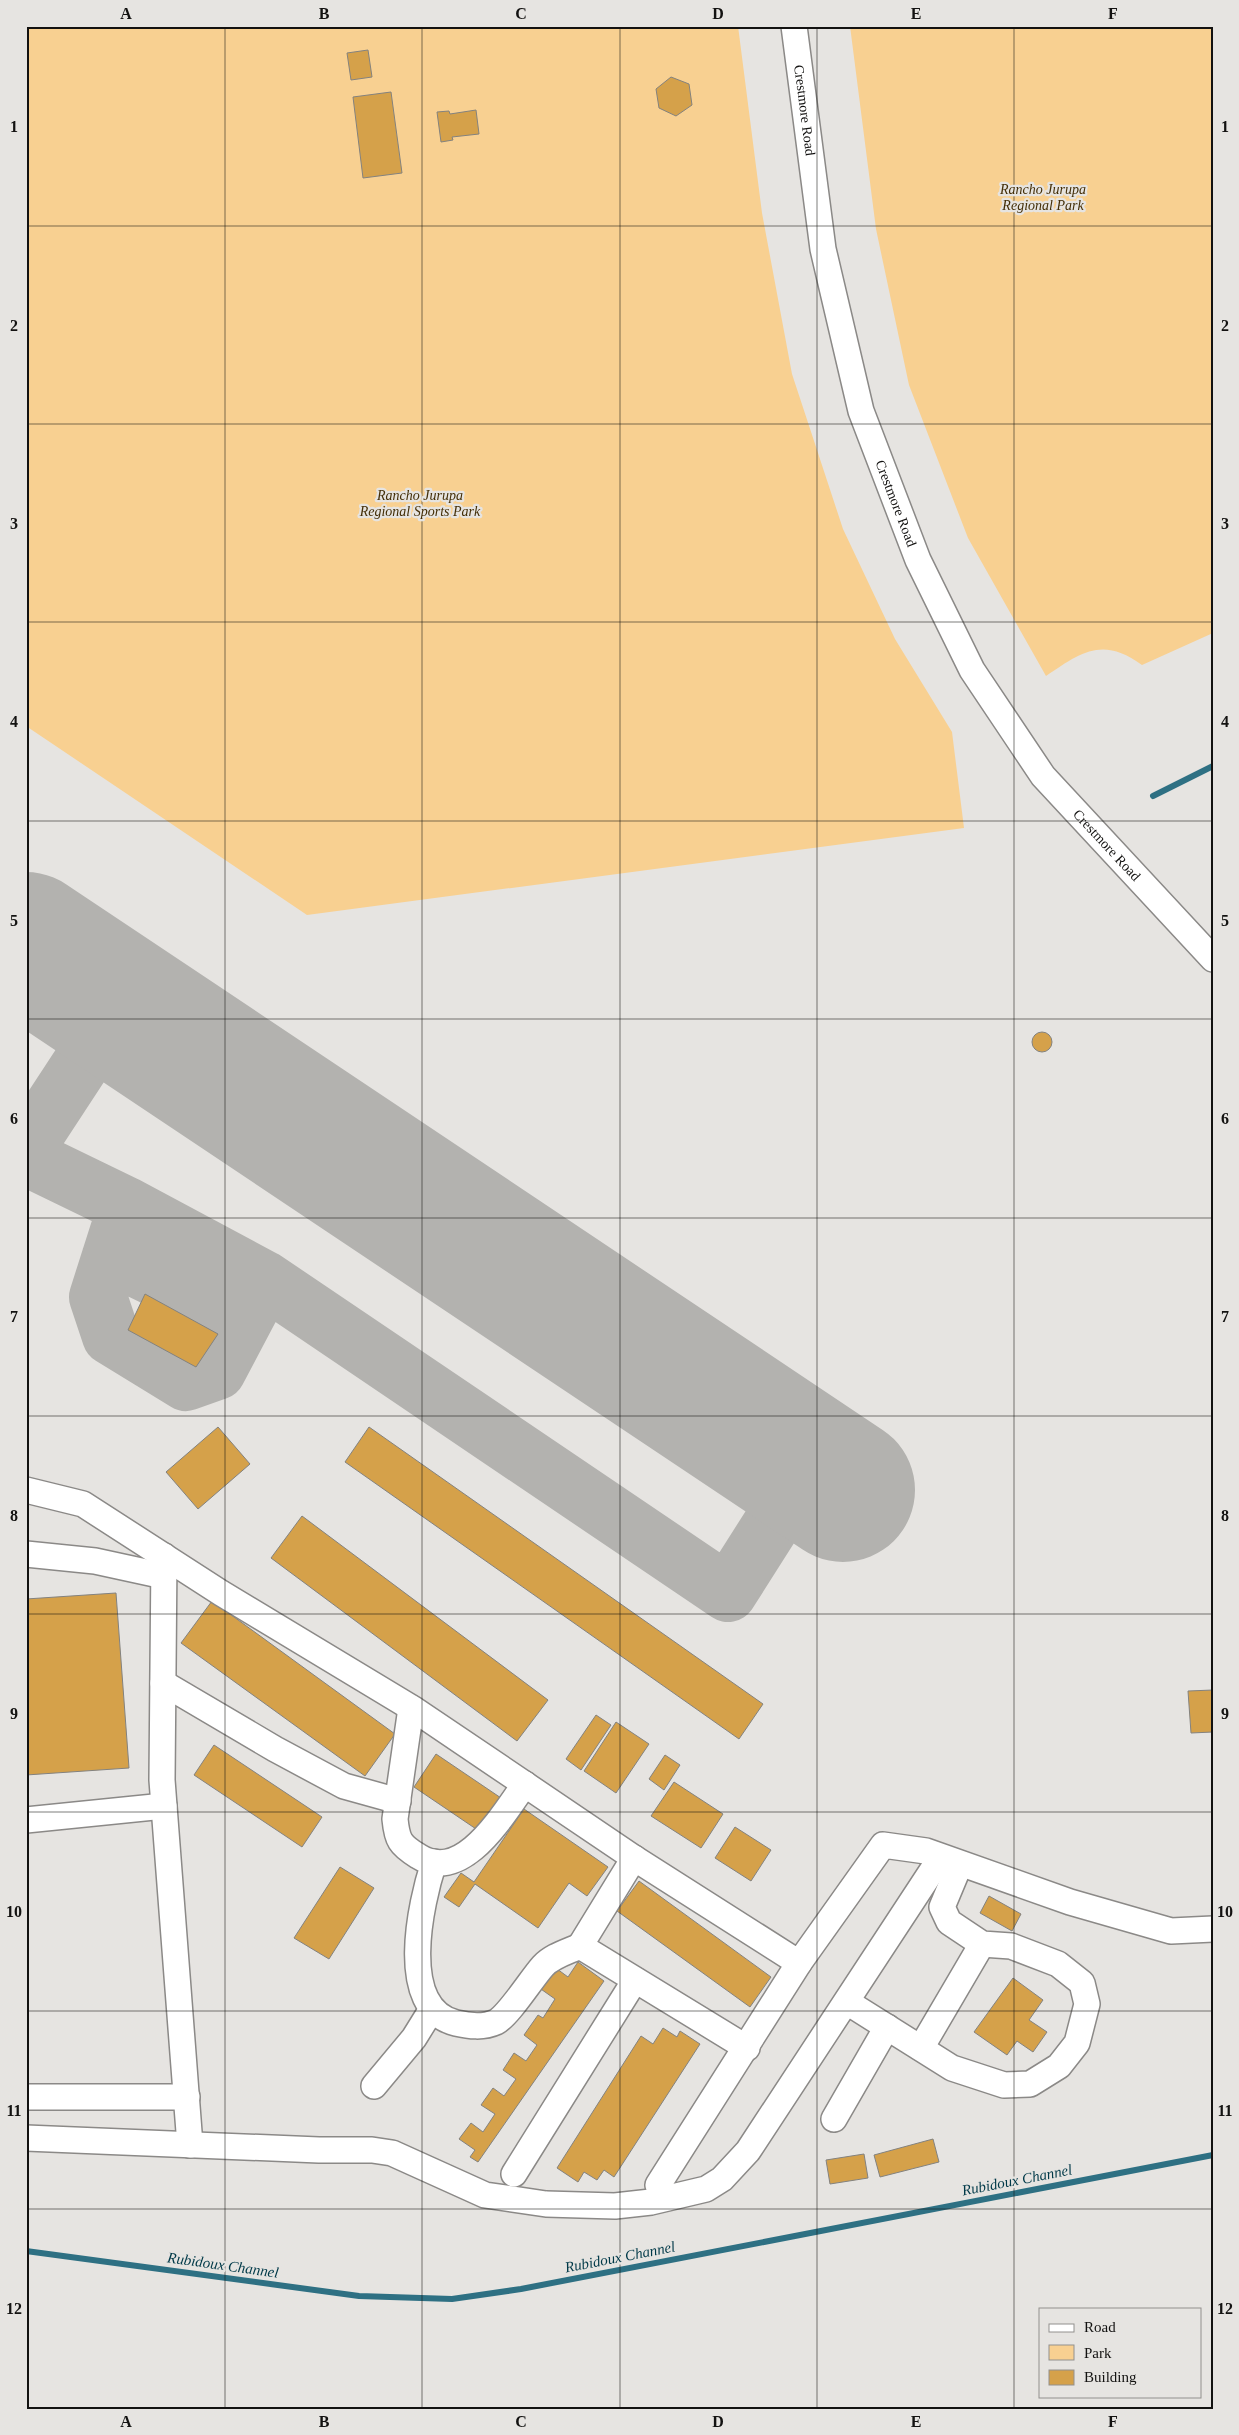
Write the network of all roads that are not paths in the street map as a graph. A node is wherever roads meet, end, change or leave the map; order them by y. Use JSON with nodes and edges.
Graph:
{"nodes":[{"id":1,"x":794,"y":26,"type":"edge"},
{"id":2,"x":1213,"y":959,"type":"edge"},
{"id":3,"x":26,"y":1490,"type":"edge"},
{"id":4,"x":26,"y":1554,"type":"edge"},
{"id":5,"x":164,"y":1566,"type":"junction"},
{"id":6,"x":163,"y":1683,"type":"junction"},
{"id":7,"x":411,"y":1708,"type":"junction"},
{"id":8,"x":525,"y":1784,"type":"junction"},
{"id":9,"x":398,"y":1801,"type":"junction"},
{"id":10,"x":164,"y":1806,"type":"junction"},
{"id":11,"x":26,"y":1820,"type":"edge"},
{"id":12,"x":634,"y":1858,"type":"junction"},
{"id":13,"x":951,"y":1860,"type":"junction"},
{"id":14,"x":434,"y":1862,"type":"junction"},
{"id":15,"x":1213,"y":1929,"type":"edge"},
{"id":16,"x":982,"y":1944,"type":"junction"},
{"id":17,"x":580,"y":1946,"type":"junction"},
{"id":18,"x":799,"y":1963,"type":"junction"},
{"id":19,"x":635,"y":1980,"type":"junction"},
{"id":20,"x":847,"y":2002,"type":"junction"},
{"id":21,"x":432,"y":2009,"type":"junction"},
{"id":22,"x":887,"y":2027,"type":"junction"},
{"id":23,"x":747,"y":2048,"type":"junction"},
{"id":24,"x":921,"y":2048,"type":"junction"},
{"id":25,"x":374,"y":2086,"type":"dead end"},
{"id":26,"x":26,"y":2097,"type":"edge"},
{"id":27,"x":187,"y":2097,"type":"junction"},
{"id":28,"x":834,"y":2119,"type":"dead end"},
{"id":29,"x":26,"y":2138,"type":"edge"},
{"id":30,"x":190,"y":2145,"type":"junction"},
{"id":31,"x":514,"y":2174,"type":"dead end"},
{"id":32,"x":658,"y":2185,"type":"dead end"}],
"edges":[{"from":1,"to":2,"type":"street","name":"Crestmore Road"},
{"from":3,"to":5,"type":"street"},
{"from":4,"to":5,"type":"street"},
{"from":5,"to":6,"type":"street"},
{"from":5,"to":7,"type":"street"},
{"from":6,"to":9,"type":"street"},
{"from":6,"to":10,"type":"street"},
{"from":7,"to":8,"type":"street"},
{"from":7,"to":9,"type":"street"},
{"from":8,"to":12,"type":"street"},
{"from":8,"to":14,"type":"street"},
{"from":9,"to":14,"type":"street"},
{"from":10,"to":11,"type":"street"},
{"from":10,"to":27,"type":"street"},
{"from":12,"to":17,"type":"street"},
{"from":12,"to":18,"type":"street"},
{"from":13,"to":15,"type":"street"},
{"from":13,"to":16,"type":"street"},
{"from":13,"to":18,"type":"street"},
{"from":13,"to":20,"type":"street"},
{"from":14,"to":21,"type":"street"},
{"from":16,"to":24,"type":"street"},
{"from":16,"to":24,"type":"street"},
{"from":17,"to":19,"type":"street"},
{"from":17,"to":21,"type":"street"},
{"from":18,"to":23,"type":"street"},
{"from":19,"to":23,"type":"street"},
{"from":19,"to":31,"type":"street"},
{"from":20,"to":22,"type":"street"},
{"from":20,"to":30,"type":"street"},
{"from":21,"to":25,"type":"street"},
{"from":22,"to":24,"type":"street"},
{"from":22,"to":28,"type":"street"},
{"from":23,"to":32,"type":"street"},
{"from":26,"to":27,"type":"street"},
{"from":27,"to":30,"type":"street"},
{"from":29,"to":30,"type":"street"}]}
